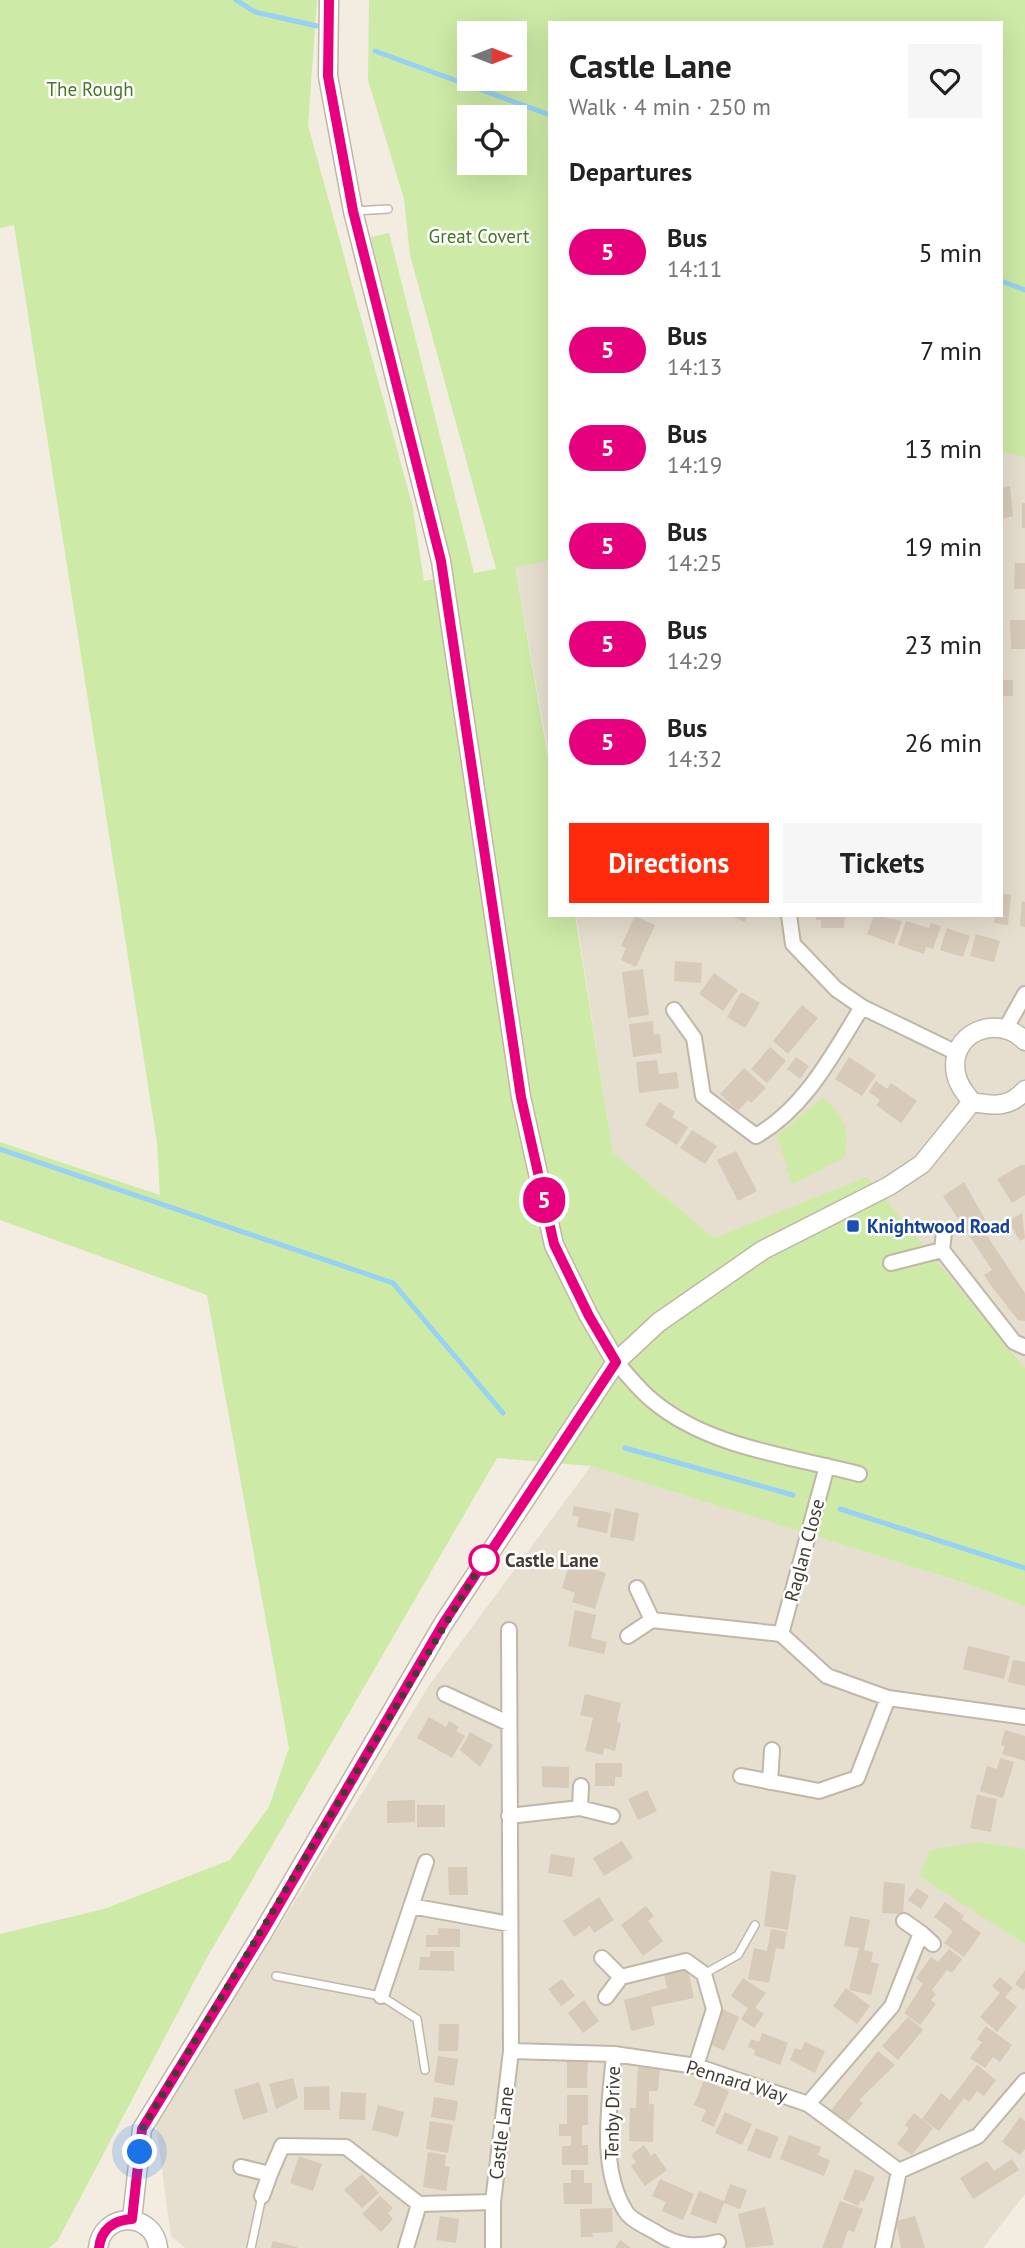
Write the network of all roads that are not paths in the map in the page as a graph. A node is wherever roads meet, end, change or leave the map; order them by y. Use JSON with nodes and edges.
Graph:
{"nodes":[{"id":1,"x":329,"y":0,"type":"edge"},
{"id":2,"x":388,"y":209,"type":"dead end"},
{"id":3,"x":353,"y":211,"type":"junction"},
{"id":4,"x":789,"y":917,"type":"edge"},
{"id":5,"x":1025,"y":994,"type":"edge"},
{"id":6,"x":862,"y":1007,"type":"junction"},
{"id":7,"x":674,"y":1010,"type":"dead end"},
{"id":8,"x":1006,"y":1028,"type":"junction"},
{"id":9,"x":1025,"y":1041,"type":"edge"},
{"id":10,"x":957,"y":1053,"type":"junction"},
{"id":11,"x":1025,"y":1090,"type":"edge"},
{"id":12,"x":972,"y":1102,"type":"junction"},
{"id":13,"x":944,"y":1232,"type":"dead end"},
{"id":14,"x":942,"y":1250,"type":"junction"},
{"id":15,"x":891,"y":1263,"type":"dead end"},
{"id":16,"x":1025,"y":1347,"type":"edge"},
{"id":17,"x":616,"y":1362,"type":"junction"},
{"id":18,"x":827,"y":1466,"type":"junction"},
{"id":19,"x":859,"y":1474,"type":"dead end"},
{"id":20,"x":637,"y":1588,"type":"dead end"},
{"id":21,"x":652,"y":1620,"type":"junction"},
{"id":22,"x":509,"y":1630,"type":"dead end"},
{"id":23,"x":781,"y":1634,"type":"junction"},
{"id":24,"x":628,"y":1636,"type":"dead end"},
{"id":25,"x":444,"y":1694,"type":"dead end"},
{"id":26,"x":888,"y":1698,"type":"junction"},
{"id":27,"x":1025,"y":1717,"type":"edge"},
{"id":28,"x":509,"y":1723,"type":"junction"},
{"id":29,"x":772,"y":1750,"type":"dead end"},
{"id":30,"x":741,"y":1776,"type":"dead end"},
{"id":31,"x":770,"y":1782,"type":"junction"},
{"id":32,"x":581,"y":1786,"type":"dead end"},
{"id":33,"x":580,"y":1808,"type":"junction"},
{"id":34,"x":509,"y":1815,"type":"junction"},
{"id":35,"x":612,"y":1816,"type":"dead end"},
{"id":36,"x":426,"y":1862,"type":"dead end"},
{"id":37,"x":411,"y":1906,"type":"junction"},
{"id":38,"x":904,"y":1921,"type":"dead end"},
{"id":39,"x":510,"y":1924,"type":"junction"},
{"id":40,"x":755,"y":1925,"type":"dead end"},
{"id":41,"x":921,"y":1933,"type":"junction"},
{"id":42,"x":933,"y":1944,"type":"dead end"},
{"id":43,"x":602,"y":1958,"type":"dead end"},
{"id":44,"x":704,"y":1973,"type":"junction"},
{"id":45,"x":276,"y":1976,"type":"dead end"},
{"id":46,"x":621,"y":1977,"type":"junction"},
{"id":47,"x":380,"y":1996,"type":"junction"},
{"id":48,"x":606,"y":1997,"type":"dead end"},
{"id":49,"x":511,"y":2051,"type":"junction"},
{"id":50,"x":614,"y":2054,"type":"junction"},
{"id":51,"x":696,"y":2066,"type":"junction"},
{"id":52,"x":425,"y":2070,"type":"dead end"},
{"id":53,"x":1025,"y":2081,"type":"edge"},
{"id":54,"x":808,"y":2104,"type":"junction"},
{"id":55,"x":242,"y":2167,"type":"dead end"},
{"id":56,"x":899,"y":2171,"type":"junction"},
{"id":57,"x":270,"y":2174,"type":"junction"},
{"id":58,"x":262,"y":2196,"type":"joint"},
{"id":59,"x":494,"y":2202,"type":"junction"},
{"id":60,"x":419,"y":2204,"type":"junction"},
{"id":61,"x":132,"y":2219,"type":"junction"},
{"id":62,"x":718,"y":2242,"type":"dead end"},
{"id":63,"x":99,"y":2248,"type":"edge"},
{"id":64,"x":158,"y":2248,"type":"edge"},
{"id":65,"x":251,"y":2248,"type":"edge"},
{"id":66,"x":406,"y":2248,"type":"edge"},
{"id":67,"x":493,"y":2248,"type":"edge"},
{"id":68,"x":699,"y":2248,"type":"edge"},
{"id":69,"x":883,"y":2248,"type":"edge"}],
"edges":[{"from":1,"to":3,"type":"street"},
{"from":2,"to":3,"type":"lane"},
{"from":3,"to":17,"type":"street"},
{"from":4,"to":6,"type":"street"},
{"from":5,"to":8,"type":"street"},
{"from":6,"to":7,"type":"street"},
{"from":6,"to":10,"type":"street"},
{"from":8,"to":9,"type":"street"},
{"from":8,"to":10,"type":"street"},
{"from":10,"to":12,"type":"street"},
{"from":11,"to":12,"type":"street"},
{"from":12,"to":17,"type":"street"},
{"from":13,"to":14,"type":"street"},
{"from":14,"to":15,"type":"street"},
{"from":14,"to":16,"type":"street"},
{"from":17,"to":18,"type":"street"},
{"from":17,"to":61,"type":"street"},
{"from":18,"to":19,"type":"street"},
{"from":18,"to":23,"type":"street","name":"Raglan Close"},
{"from":20,"to":21,"type":"street"},
{"from":21,"to":23,"type":"street"},
{"from":21,"to":24,"type":"street"},
{"from":22,"to":28,"type":"street","name":"Castle Lane"},
{"from":23,"to":26,"type":"street"},
{"from":25,"to":28,"type":"street"},
{"from":26,"to":27,"type":"street"},
{"from":26,"to":31,"type":"street"},
{"from":28,"to":34,"type":"street","name":"Castle Lane"},
{"from":29,"to":31,"type":"street"},
{"from":30,"to":31,"type":"street"},
{"from":32,"to":33,"type":"street"},
{"from":33,"to":34,"type":"street"},
{"from":33,"to":35,"type":"street"},
{"from":34,"to":39,"type":"street","name":"Castle Lane"},
{"from":36,"to":37,"type":"street"},
{"from":37,"to":39,"type":"street"},
{"from":37,"to":47,"type":"street"},
{"from":38,"to":41,"type":"street"},
{"from":39,"to":49,"type":"street","name":"Castle Lane"},
{"from":40,"to":44,"type":"lane"},
{"from":41,"to":42,"type":"street"},
{"from":41,"to":54,"type":"street"},
{"from":43,"to":46,"type":"street"},
{"from":44,"to":46,"type":"street"},
{"from":44,"to":51,"type":"street"},
{"from":45,"to":47,"type":"lane"},
{"from":46,"to":48,"type":"street"},
{"from":47,"to":52,"type":"lane"},
{"from":49,"to":50,"type":"street","name":"Pennard Way"},
{"from":49,"to":59,"type":"street","name":"Castle Lane"},
{"from":50,"to":51,"type":"street","name":"Pennard Way"},
{"from":50,"to":68,"type":"street","name":"Tenby Drive"},
{"from":51,"to":54,"type":"street","name":"Pennard Way"},
{"from":53,"to":56,"type":"street"},
{"from":54,"to":56,"type":"street","name":"Pennard Way"},
{"from":55,"to":57,"type":"street"},
{"from":56,"to":69,"type":"street"},
{"from":57,"to":58,"type":"street"},
{"from":57,"to":60,"type":"street"},
{"from":58,"to":65,"type":"lane"},
{"from":59,"to":60,"type":"street"},
{"from":59,"to":67,"type":"street","name":"Castle Lane"},
{"from":60,"to":66,"type":"street"},
{"from":61,"to":63,"type":"street"},
{"from":61,"to":64,"type":"street"},
{"from":62,"to":68,"type":"street","name":"Tenby Drive"}]}
